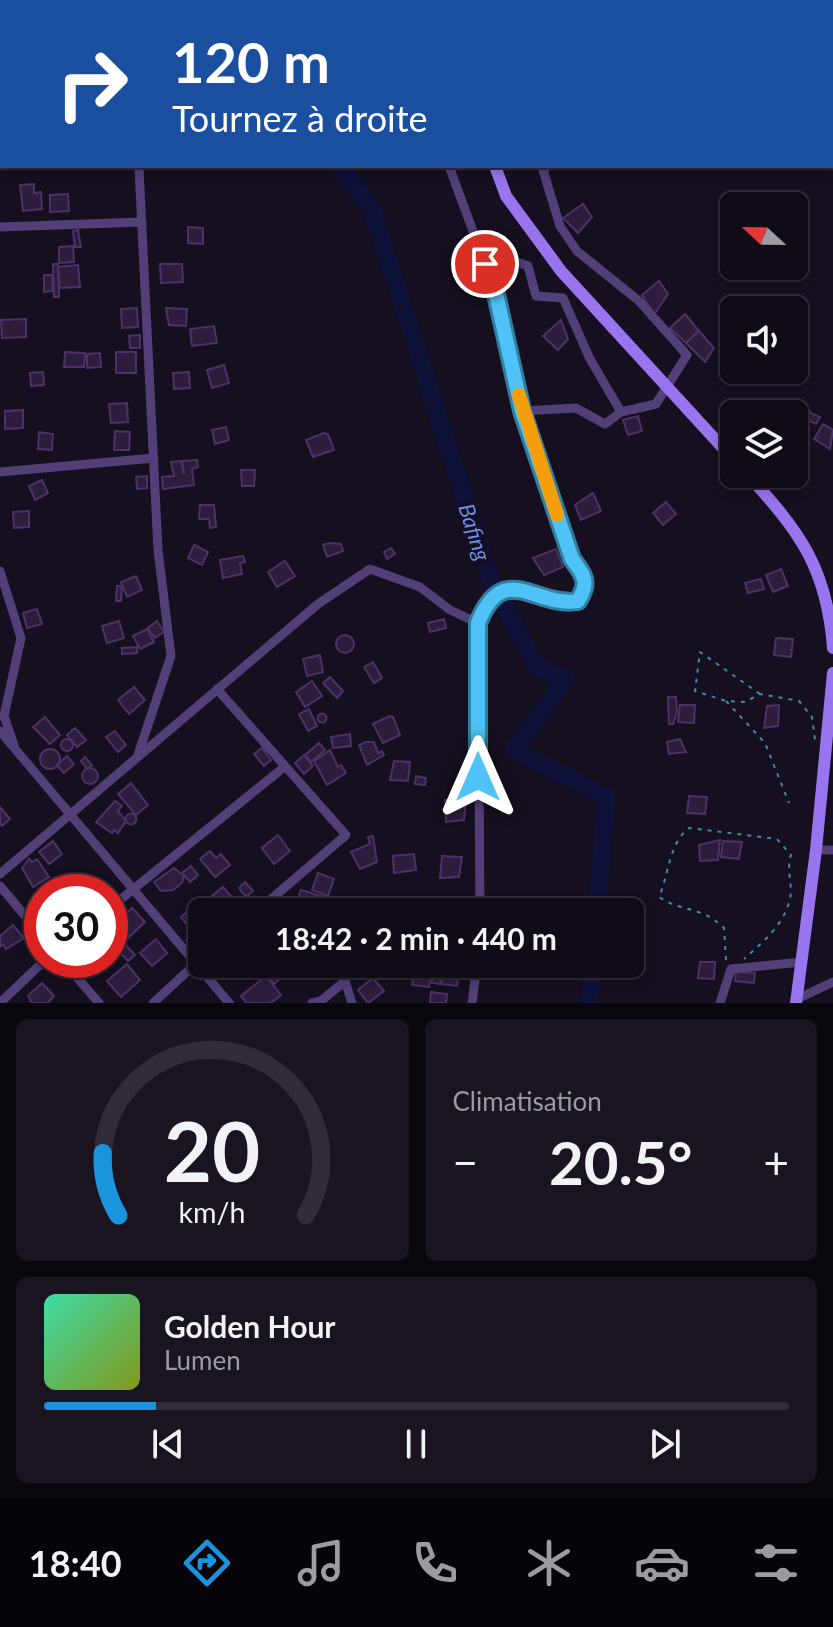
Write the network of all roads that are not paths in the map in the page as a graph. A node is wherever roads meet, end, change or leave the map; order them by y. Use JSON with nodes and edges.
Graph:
{"nodes":[{"id":1,"x":450,"y":168,"type":"edge"},
{"id":2,"x":496,"y":168,"type":"edge"},
{"id":3,"x":543,"y":168,"type":"edge"},
{"id":4,"x":139,"y":169,"type":"dead end"},
{"id":5,"x":142,"y":222,"type":"junction"},
{"id":6,"x":0,"y":227,"type":"edge"},
{"id":7,"x":485,"y":264,"type":"junction"},
{"id":8,"x":668,"y":388,"type":"junction"},
{"id":9,"x":522,"y":411,"type":"junction"},
{"id":10,"x":621,"y":412,"type":"junction"},
{"id":11,"x":720,"y":445,"type":"edge"},
{"id":12,"x":154,"y":458,"type":"junction"},
{"id":13,"x":0,"y":472,"type":"edge"},
{"id":14,"x":760,"y":488,"type":"edge"},
{"id":15,"x":0,"y":571,"type":"edge"},
{"id":16,"x":478,"y":623,"type":"junction"},
{"id":17,"x":833,"y":648,"type":"edge"},
{"id":18,"x":833,"y":673,"type":"edge"},
{"id":19,"x":217,"y":689,"type":"junction"},
{"id":20,"x":0,"y":731,"type":"edge"},
{"id":21,"x":16,"y":750,"type":"junction"},
{"id":22,"x":138,"y":755,"type":"junction"},
{"id":23,"x":283,"y":768,"type":"junction"},
{"id":24,"x":70,"y":814,"type":"junction"},
{"id":25,"x":816,"y":850,"type":"junction"},
{"id":26,"x":833,"y":850,"type":"edge"},
{"id":27,"x":0,"y":874,"type":"edge"},
{"id":28,"x":0,"y":886,"type":"edge"},
{"id":29,"x":134,"y":889,"type":"junction"},
{"id":30,"x":128,"y":894,"type":"edge"},
{"id":31,"x":272,"y":898,"type":"edge"},
{"id":32,"x":480,"y":898,"type":"edge"},
{"id":33,"x":24,"y":915,"type":"edge"},
{"id":34,"x":188,"y":949,"type":"edge"},
{"id":35,"x":801,"y":962,"type":"junction"},
{"id":36,"x":188,"y":971,"type":"edge"},
{"id":37,"x":26,"y":978,"type":"edge"},
{"id":38,"x":77,"y":978,"type":"edge"},
{"id":39,"x":211,"y":978,"type":"edge"},
{"id":40,"x":475,"y":978,"type":"edge"},
{"id":41,"x":833,"y":982,"type":"edge"},
{"id":42,"x":796,"y":1001,"type":"edge"},
{"id":43,"x":0,"y":1003,"type":"edge"},
{"id":44,"x":99,"y":1003,"type":"edge"},
{"id":45,"x":153,"y":1003,"type":"edge"},
{"id":46,"x":229,"y":1003,"type":"edge"},
{"id":47,"x":312,"y":1003,"type":"edge"},
{"id":48,"x":352,"y":1003,"type":"edge"},
{"id":49,"x":472,"y":1003,"type":"edge"},
{"id":50,"x":720,"y":1003,"type":"edge"}],
"edges":[{"from":1,"to":7,"type":"street"},
{"from":2,"to":8,"type":"main road"},
{"from":3,"to":8,"type":"street"},
{"from":4,"to":5,"type":"street"},
{"from":5,"to":6,"type":"street"},
{"from":5,"to":12,"type":"street"},
{"from":7,"to":9,"type":"street"},
{"from":7,"to":10,"type":"street"},
{"from":8,"to":10,"type":"street"},
{"from":8,"to":11,"type":"main road"},
{"from":9,"to":10,"type":"street"},
{"from":9,"to":16,"type":"street"},
{"from":12,"to":13,"type":"street"},
{"from":12,"to":22,"type":"street"},
{"from":14,"to":17,"type":"main road"},
{"from":15,"to":21,"type":"street"},
{"from":16,"to":19,"type":"street"},
{"from":16,"to":32,"type":"street"},
{"from":18,"to":25,"type":"main road"},
{"from":19,"to":22,"type":"street"},
{"from":19,"to":23,"type":"street"},
{"from":20,"to":21,"type":"street"},
{"from":21,"to":24,"type":"street"},
{"from":22,"to":24,"type":"street"},
{"from":23,"to":29,"type":"street"},
{"from":23,"to":31,"type":"street"},
{"from":24,"to":27,"type":"street"},
{"from":24,"to":29,"type":"street"},
{"from":25,"to":26,"type":"street"},
{"from":25,"to":35,"type":"main road"},
{"from":28,"to":33,"type":"street"},
{"from":29,"to":30,"type":"street"},
{"from":29,"to":34,"type":"street"},
{"from":35,"to":42,"type":"main road"},
{"from":35,"to":50,"type":"street"},
{"from":36,"to":45,"type":"street"},
{"from":37,"to":43,"type":"street"},
{"from":38,"to":44,"type":"street"},
{"from":39,"to":46,"type":"street"},
{"from":40,"to":49,"type":"street"},
{"from":41,"to":42,"type":"street"},
{"from":47,"to":48,"type":"street"}]}
